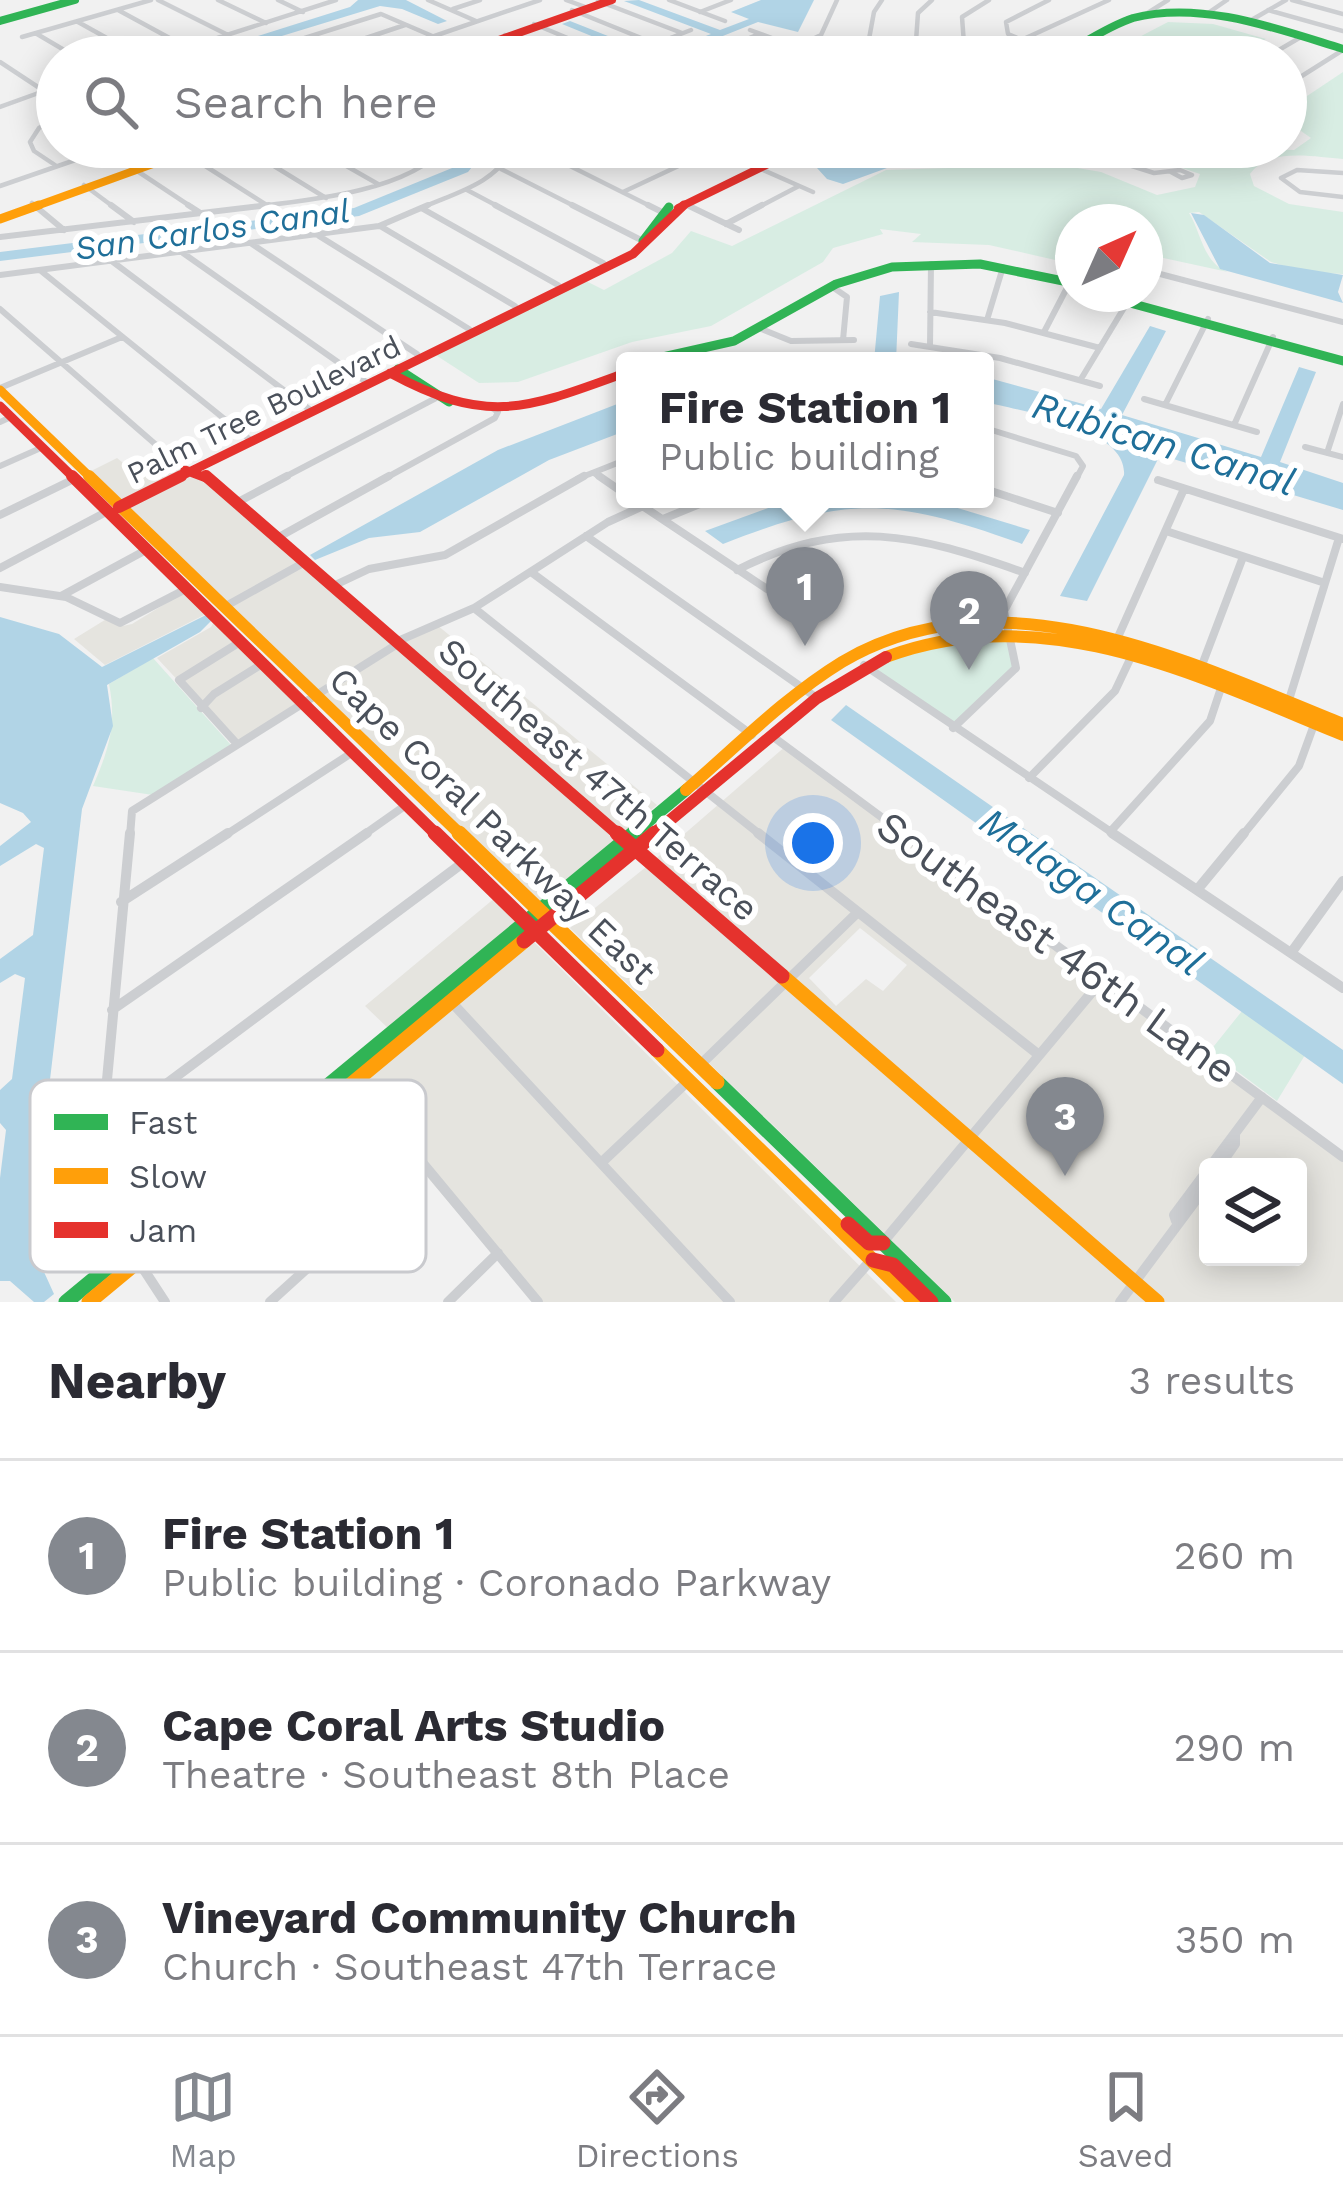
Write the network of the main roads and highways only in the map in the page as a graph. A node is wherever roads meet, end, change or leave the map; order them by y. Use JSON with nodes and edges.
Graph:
{"nodes":[{"id":1,"x":71,"y":0,"type":"edge"},
{"id":2,"x":45,"y":4,"type":"edge"},
{"id":3,"x":589,"y":5,"type":"edge"},
{"id":4,"x":1162,"y":8,"type":"edge"},
{"id":5,"x":3,"y":17,"type":"edge"},
{"id":6,"x":505,"y":36,"type":"edge"},
{"id":7,"x":1105,"y":36,"type":"edge"},
{"id":8,"x":1291,"y":36,"type":"edge"},
{"id":9,"x":1293,"y":36,"type":"edge"},
{"id":10,"x":1307,"y":40,"type":"edge"},
{"id":11,"x":1343,"y":50,"type":"edge"},
{"id":12,"x":138,"y":168,"type":"edge"},
{"id":13,"x":754,"y":168,"type":"edge"},
{"id":14,"x":0,"y":217,"type":"edge"},
{"id":15,"x":1055,"y":281,"type":"edge"},
{"id":16,"x":1163,"y":309,"type":"edge"},
{"id":17,"x":762,"y":329,"type":"junction"},
{"id":18,"x":685,"y":352,"type":"edge"},
{"id":19,"x":708,"y":352,"type":"edge"},
{"id":20,"x":1343,"y":358,"type":"edge"},
{"id":21,"x":392,"y":370,"type":"junction"},
{"id":22,"x":616,"y":373,"type":"edge"},
{"id":23,"x":2,"y":397,"type":"edge"},
{"id":24,"x":6,"y":419,"type":"edge"},
{"id":25,"x":192,"y":470,"type":"junction"},
{"id":26,"x":116,"y":507,"type":"junction"},
{"id":27,"x":187,"y":588,"type":"junction"},
{"id":28,"x":239,"y":620,"type":"junction"},
{"id":29,"x":1008,"y":626,"type":"junction"},
{"id":30,"x":812,"y":694,"type":"junction"},
{"id":31,"x":310,"y":698,"type":"junction"},
{"id":32,"x":1316,"y":719,"type":"junction"},
{"id":33,"x":1343,"y":724,"type":"edge"},
{"id":34,"x":752,"y":735,"type":"junction"},
{"id":35,"x":1343,"y":735,"type":"edge"},
{"id":36,"x":741,"y":762,"type":"junction"},
{"id":37,"x":700,"y":787,"type":"junction"},
{"id":38,"x":631,"y":845,"type":"junction"},
{"id":39,"x":544,"y":917,"type":"junction"},
{"id":40,"x":532,"y":927,"type":"junction"},
{"id":41,"x":626,"y":1018,"type":"junction"},
{"id":42,"x":699,"y":1066,"type":"junction"},
{"id":43,"x":347,"y":1080,"type":"edge"},
{"id":44,"x":689,"y":1080,"type":"junction"},
{"id":45,"x":766,"y":1130,"type":"junction"},
{"id":46,"x":800,"y":1188,"type":"junction"},
{"id":47,"x":883,"y":1244,"type":"junction"},
{"id":48,"x":873,"y":1260,"type":"junction"},
{"id":49,"x":110,"y":1272,"type":"edge"},
{"id":50,"x":118,"y":1272,"type":"edge"},
{"id":51,"x":66,"y":1302,"type":"edge"},
{"id":52,"x":88,"y":1302,"type":"edge"},
{"id":53,"x":916,"y":1302,"type":"edge"},
{"id":54,"x":931,"y":1302,"type":"edge"},
{"id":55,"x":944,"y":1302,"type":"edge"},
{"id":56,"x":1157,"y":1302,"type":"edge"}],
"edges":[{"from":1,"to":2,"type":"main road"},
{"from":2,"to":5,"type":"main road"},
{"from":3,"to":6,"type":"main road"},
{"from":4,"to":7,"type":"main road"},
{"from":4,"to":8,"type":"main road"},
{"from":4,"to":9,"type":"main road"},
{"from":10,"to":11,"type":"main road"},
{"from":12,"to":14,"type":"main road"},
{"from":13,"to":21,"type":"main road","name":"Palm Tree Boulevard"},
{"from":15,"to":17,"type":"main road"},
{"from":16,"to":20,"type":"main road"},
{"from":17,"to":18,"type":"main road"},
{"from":17,"to":19,"type":"main road"},
{"from":21,"to":22,"type":"main road"},
{"from":21,"to":25,"type":"main road","name":"Palm Tree Boulevard"},
{"from":23,"to":24,"type":"main road","name":"Cape Coral Parkway East"},
{"from":23,"to":26,"type":"main road","name":"Cape Coral Parkway East"},
{"from":24,"to":26,"type":"main road","name":"Cape Coral Parkway East"},
{"from":25,"to":26,"type":"main road","name":"Palm Tree Boulevard"},
{"from":25,"to":38,"type":"main road","name":"Southeast 47th Terrace"},
{"from":26,"to":27,"type":"main road","name":"Cape Coral Parkway East"},
{"from":26,"to":28,"type":"main road","name":"Cape Coral Parkway East"},
{"from":27,"to":28,"type":"main road"},
{"from":27,"to":31,"type":"main road","name":"Cape Coral Parkway East"},
{"from":28,"to":31,"type":"main road","name":"Cape Coral Parkway East"},
{"from":29,"to":30,"type":"main road"},
{"from":29,"to":30,"type":"main road"},
{"from":29,"to":32,"type":"main road"},
{"from":30,"to":34,"type":"main road"},
{"from":30,"to":36,"type":"main road"},
{"from":31,"to":39,"type":"main road","name":"Cape Coral Parkway East"},
{"from":31,"to":40,"type":"main road","name":"Cape Coral Parkway East"},
{"from":32,"to":33,"type":"main road"},
{"from":32,"to":35,"type":"main road"},
{"from":34,"to":36,"type":"main road"},
{"from":34,"to":37,"type":"main road"},
{"from":36,"to":37,"type":"main road"},
{"from":37,"to":38,"type":"main road"},
{"from":38,"to":39,"type":"main road"},
{"from":38,"to":56,"type":"main road","name":"Southeast 47th Terrace"},
{"from":39,"to":40,"type":"main road"},
{"from":39,"to":42,"type":"main road","name":"Cape Coral Parkway East"},
{"from":40,"to":41,"type":"main road","name":"Cape Coral Parkway East"},
{"from":40,"to":43,"type":"main road"},
{"from":41,"to":42,"type":"main road"},
{"from":41,"to":44,"type":"main road","name":"Cape Coral Parkway East"},
{"from":42,"to":45,"type":"main road","name":"Cape Coral Parkway East"},
{"from":44,"to":45,"type":"main road"},
{"from":44,"to":46,"type":"main road","name":"Cape Coral Parkway East"},
{"from":45,"to":47,"type":"main road","name":"Cape Coral Parkway East"},
{"from":46,"to":47,"type":"main road"},
{"from":46,"to":48,"type":"main road","name":"Cape Coral Parkway East"},
{"from":47,"to":55,"type":"main road","name":"Cape Coral Parkway East"},
{"from":48,"to":53,"type":"main road","name":"Cape Coral Parkway East"},
{"from":48,"to":54,"type":"main road"},
{"from":49,"to":51,"type":"main road"},
{"from":50,"to":52,"type":"main road"}]}
